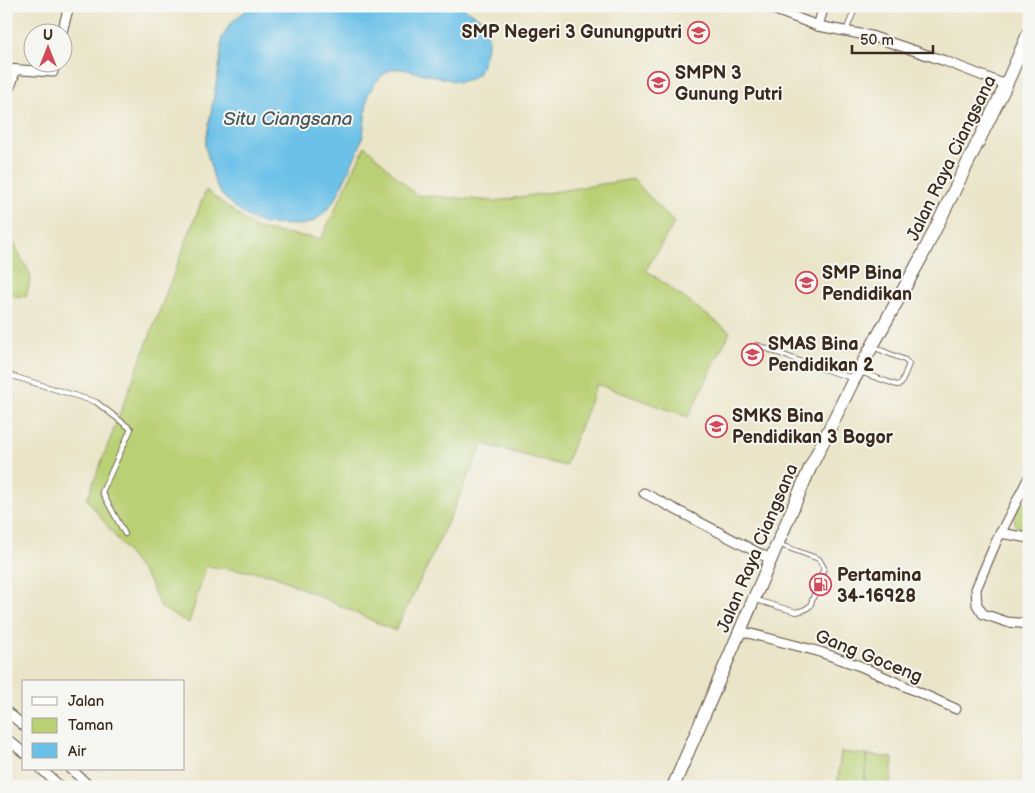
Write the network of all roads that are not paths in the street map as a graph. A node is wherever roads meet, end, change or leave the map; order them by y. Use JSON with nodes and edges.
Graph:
{"nodes":[{"id":1,"x":69,"y":6,"type":"edge"},
{"id":2,"x":765,"y":6,"type":"edge"},
{"id":3,"x":824,"y":6,"type":"edge"},
{"id":4,"x":856,"y":6,"type":"edge"},
{"id":5,"x":65,"y":22,"type":"edge"},
{"id":6,"x":818,"y":26,"type":"junction"},
{"id":7,"x":846,"y":31,"type":"junction"},
{"id":8,"x":1029,"y":32,"type":"edge"},
{"id":9,"x":11,"y":70,"type":"edge"},
{"id":10,"x":1006,"y":85,"type":"junction"},
{"id":11,"x":6,"y":95,"type":"edge"},
{"id":12,"x":757,"y":345,"type":"dead end"},
{"id":13,"x":872,"y":347,"type":"junction"},
{"id":14,"x":6,"y":374,"type":"edge"},
{"id":15,"x":856,"y":375,"type":"junction"},
{"id":16,"x":1029,"y":477,"type":"edge"},
{"id":17,"x":644,"y":493,"type":"dead end"},
{"id":18,"x":1024,"y":495,"type":"edge"},
{"id":19,"x":1000,"y":533,"type":"junction"},
{"id":20,"x":125,"y":534,"type":"dead end"},
{"id":21,"x":1029,"y":538,"type":"edge"},
{"id":22,"x":777,"y":543,"type":"junction"},
{"id":23,"x":770,"y":559,"type":"junction"},
{"id":24,"x":752,"y":600,"type":"junction"},
{"id":25,"x":1029,"y":624,"type":"edge"},
{"id":26,"x":740,"y":631,"type":"junction"},
{"id":27,"x":956,"y":709,"type":"dead end"},
{"id":28,"x":6,"y":710,"type":"edge"},
{"id":29,"x":22,"y":724,"type":"edge"},
{"id":30,"x":6,"y":738,"type":"edge"},
{"id":31,"x":22,"y":751,"type":"edge"},
{"id":32,"x":42,"y":770,"type":"edge"},
{"id":33,"x":72,"y":770,"type":"edge"},
{"id":34,"x":61,"y":787,"type":"edge"},
{"id":35,"x":90,"y":787,"type":"edge"},
{"id":36,"x":673,"y":787,"type":"edge"}],
"edges":[{"from":1,"to":5,"type":"street"},
{"from":2,"to":6,"type":"street"},
{"from":3,"to":6,"type":"street"},
{"from":4,"to":7,"type":"lane"},
{"from":6,"to":7,"type":"street"},
{"from":7,"to":10,"type":"street"},
{"from":8,"to":10,"type":"main road","name":"Jalan Raya Ciangsana"},
{"from":9,"to":11,"type":"street"},
{"from":10,"to":13,"type":"main road","name":"Jalan Raya Ciangsana"},
{"from":12,"to":15,"type":"lane"},
{"from":13,"to":15,"type":"main road","name":"Jalan Raya Ciangsana"},
{"from":13,"to":15,"type":"lane"},
{"from":14,"to":20,"type":"lane"},
{"from":15,"to":22,"type":"main road","name":"Jalan Raya Ciangsana"},
{"from":16,"to":18,"type":"street"},
{"from":17,"to":23,"type":"street"},
{"from":18,"to":19,"type":"street"},
{"from":19,"to":21,"type":"street"},
{"from":19,"to":25,"type":"street"},
{"from":22,"to":23,"type":"main road","name":"Jalan Raya Ciangsana"},
{"from":22,"to":24,"type":"lane"},
{"from":23,"to":24,"type":"main road","name":"Jalan Raya Ciangsana"},
{"from":24,"to":26,"type":"main road","name":"Jalan Raya Ciangsana"},
{"from":26,"to":27,"type":"street","name":"Gang Goceng"},
{"from":26,"to":36,"type":"main road","name":"Jalan Raya Ciangsana"},
{"from":28,"to":29,"type":"street"},
{"from":30,"to":31,"type":"street"},
{"from":32,"to":34,"type":"street"},
{"from":33,"to":35,"type":"street"}]}
